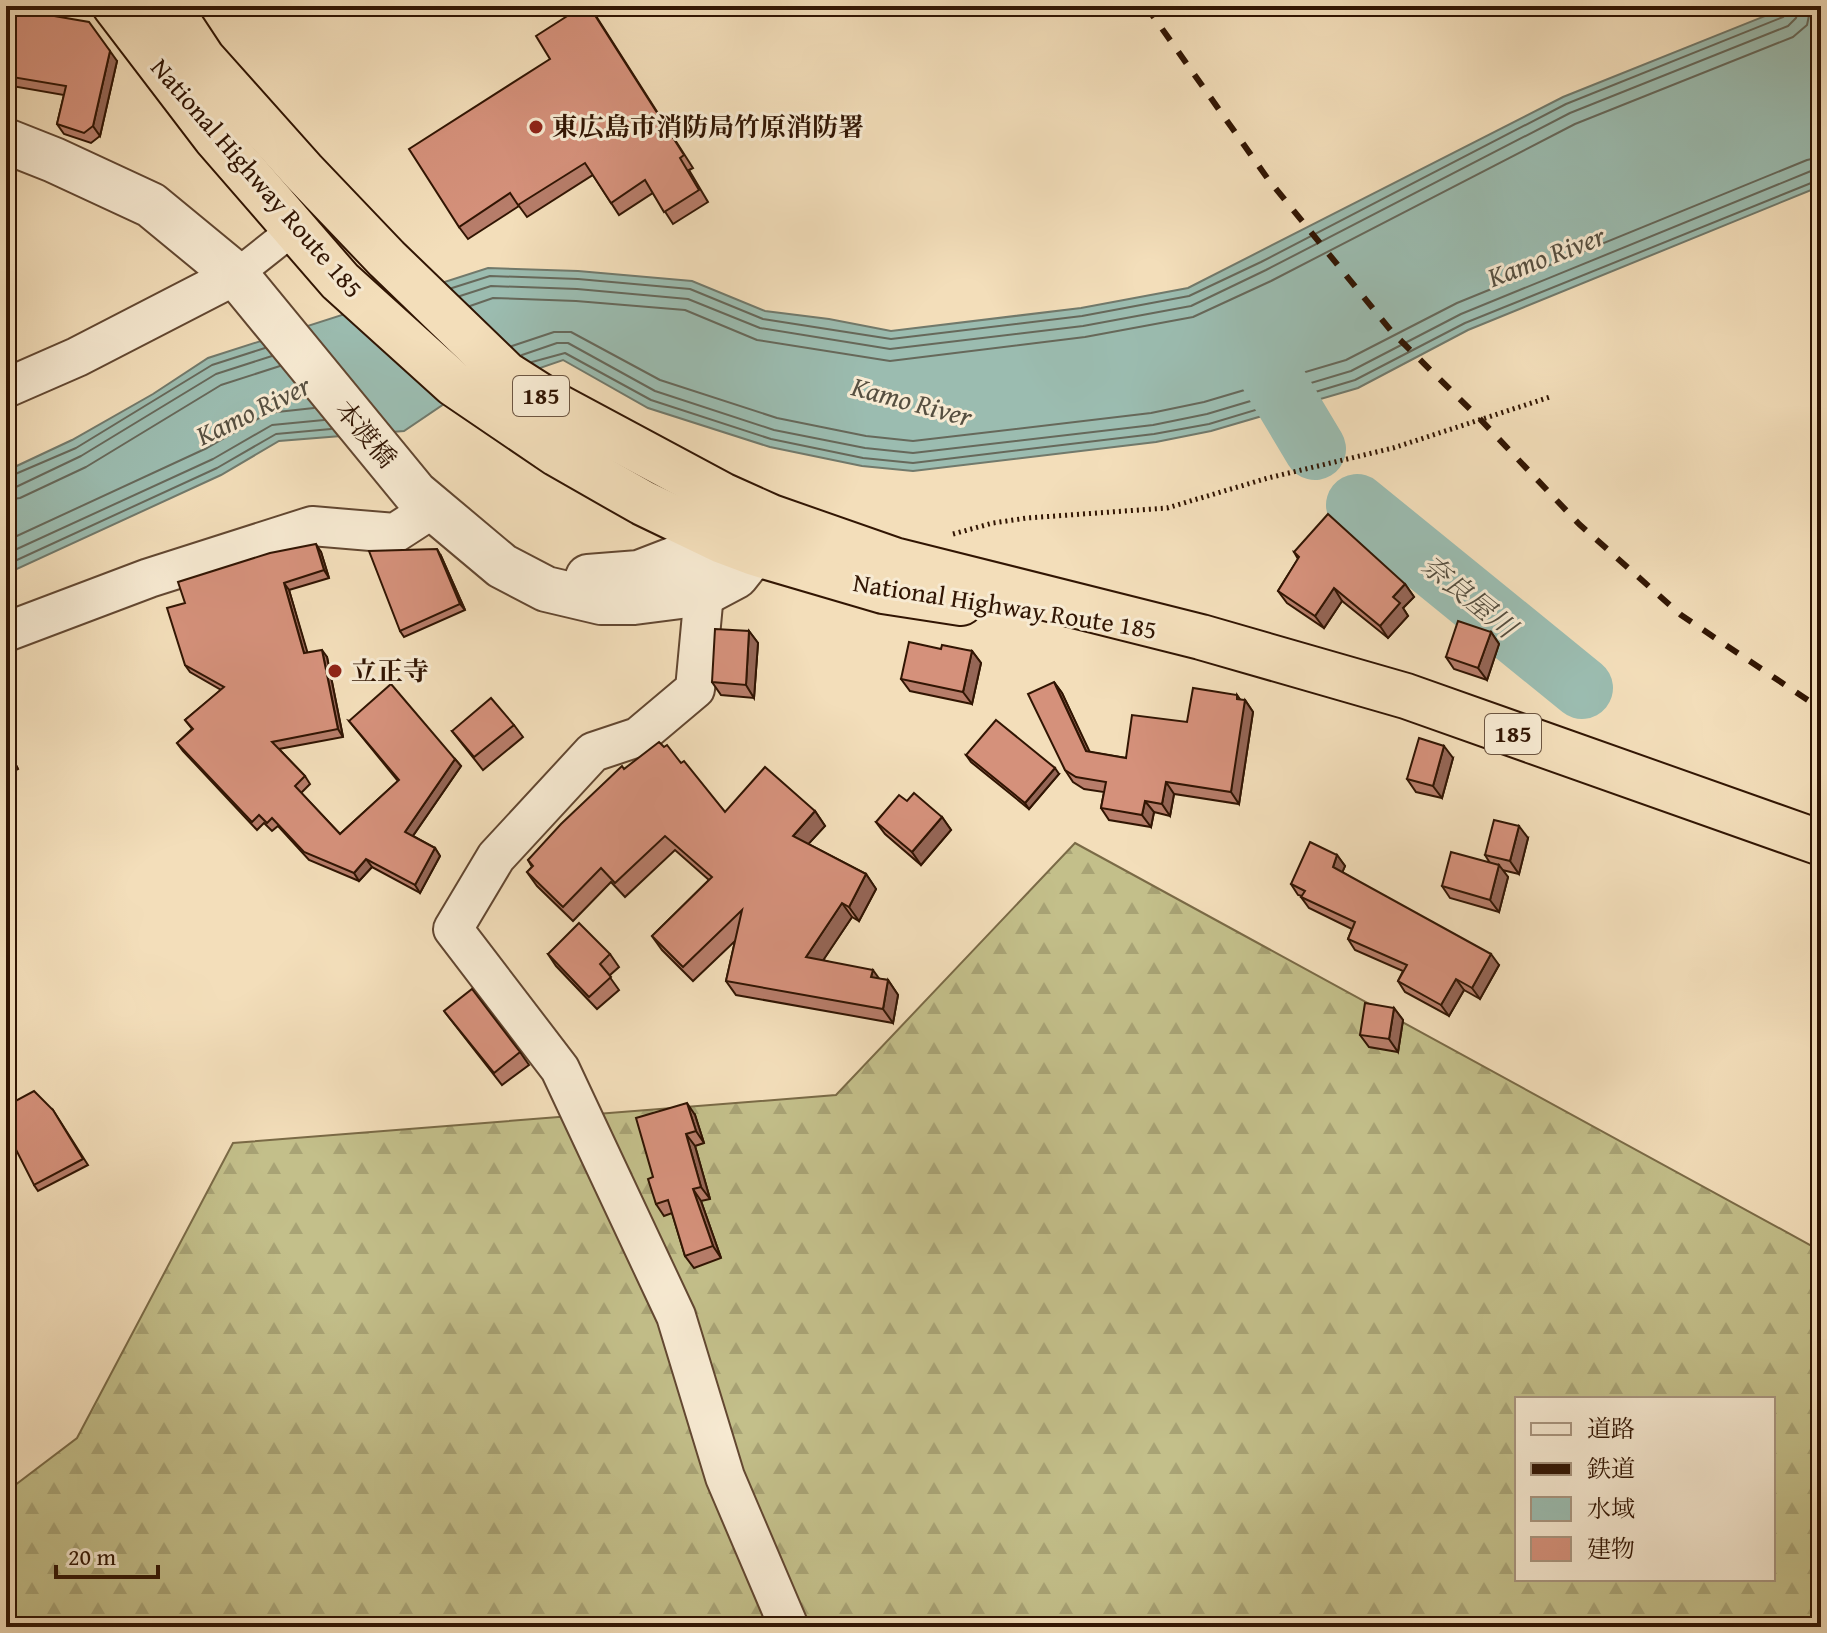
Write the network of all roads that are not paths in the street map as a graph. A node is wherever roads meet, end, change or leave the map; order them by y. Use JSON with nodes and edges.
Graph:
{"nodes":[{"id":1,"x":115,"y":6,"type":"edge"},
{"id":2,"x":168,"y":6,"type":"edge"},
{"id":3,"x":6,"y":141,"type":"edge"},
{"id":4,"x":294,"y":229,"type":"junction"},
{"id":5,"x":246,"y":288,"type":"junction"},
{"id":6,"x":6,"y":388,"type":"edge"},
{"id":7,"x":424,"y":501,"type":"junction"},
{"id":8,"x":742,"y":523,"type":"junction"},
{"id":9,"x":704,"y":593,"type":"junction"},
{"id":10,"x":6,"y":632,"type":"edge"},
{"id":11,"x":1201,"y":637,"type":"junction"},
{"id":12,"x":1821,"y":843,"type":"edge"},
{"id":13,"x":789,"y":1627,"type":"edge"}],
"edges":[{"from":1,"to":4,"type":"highway","name":"National Highway Route 185","number":"185"},
{"from":2,"to":8,"type":"highway","name":"National Highway Route 185","number":"185"},
{"from":3,"to":5,"type":"street","name":"本渡橋"},
{"from":4,"to":5,"type":"street"},
{"from":4,"to":8,"type":"highway","name":"National Highway Route 185","number":"185"},
{"from":5,"to":6,"type":"street"},
{"from":5,"to":7,"type":"street","name":"本渡橋"},
{"from":7,"to":8,"type":"street"},
{"from":7,"to":9,"type":"street"},
{"from":7,"to":10,"type":"street"},
{"from":8,"to":9,"type":"street"},
{"from":8,"to":11,"type":"highway","name":"National Highway Route 185","number":"185"},
{"from":8,"to":11,"type":"highway","name":"National Highway Route 185","number":"185"},
{"from":9,"to":13,"type":"street"},
{"from":11,"to":12,"type":"highway","name":"National Highway Route 185","number":"185"}]}
